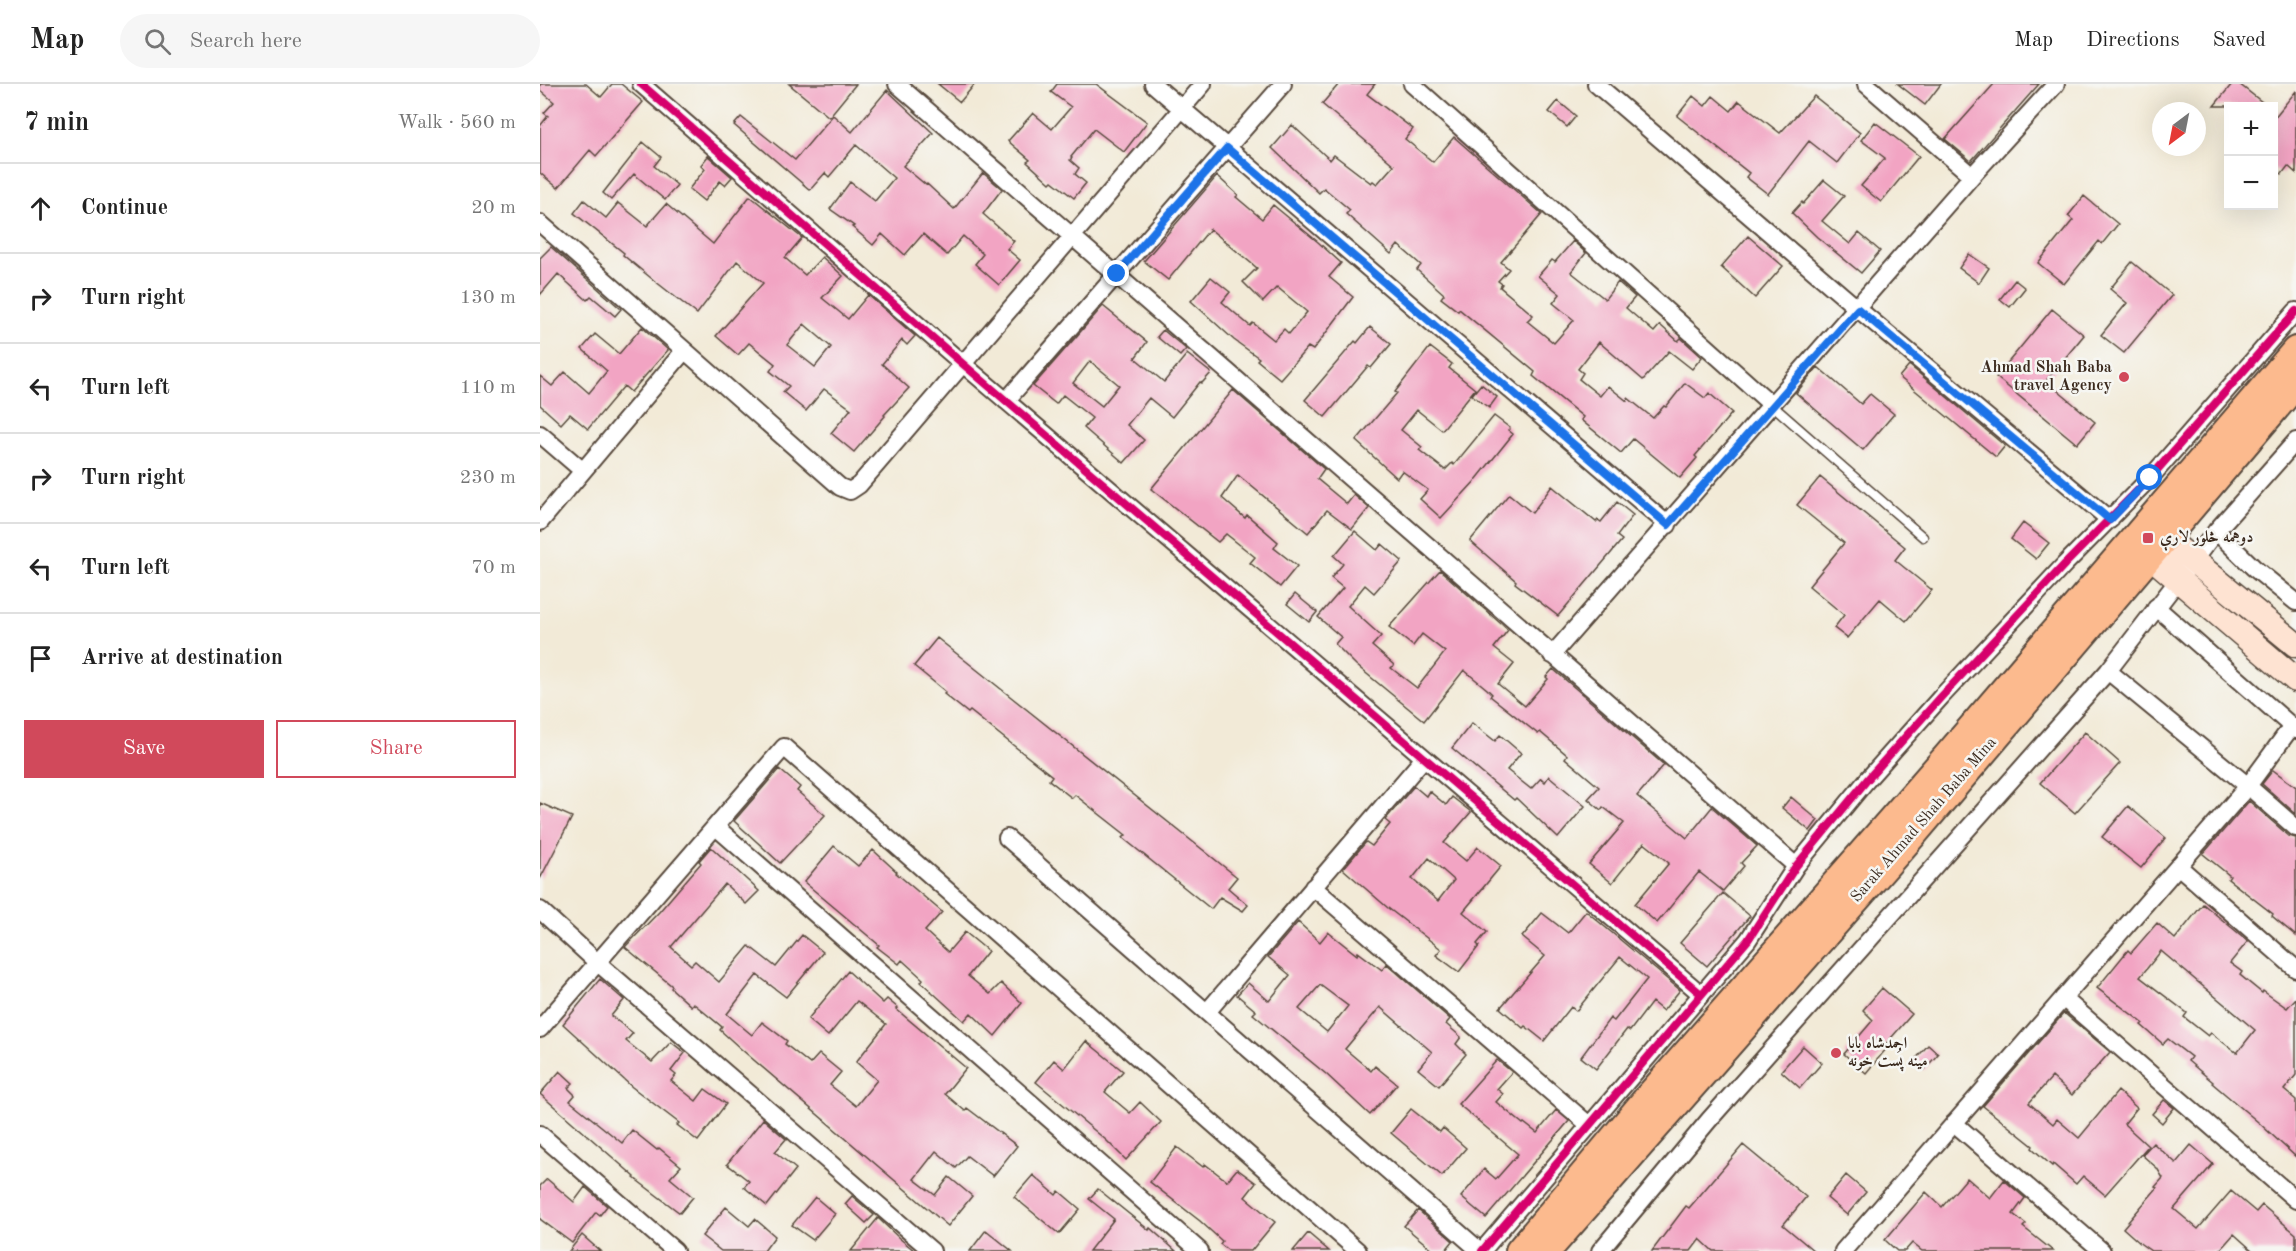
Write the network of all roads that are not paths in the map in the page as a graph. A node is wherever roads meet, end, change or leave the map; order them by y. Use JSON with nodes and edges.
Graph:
{"nodes":[{"id":1,"x":641,"y":84,"type":"edge"},
{"id":2,"x":897,"y":84,"type":"edge"},
{"id":3,"x":1153,"y":84,"type":"edge"},
{"id":4,"x":1203,"y":84,"type":"edge"},
{"id":5,"x":1283,"y":84,"type":"edge"},
{"id":6,"x":1412,"y":84,"type":"edge"},
{"id":7,"x":1596,"y":84,"type":"edge"},
{"id":8,"x":1866,"y":84,"type":"edge"},
{"id":9,"x":2056,"y":84,"type":"edge"},
{"id":10,"x":1181,"y":109,"type":"junction"},
{"id":11,"x":1227,"y":148,"type":"junction"},
{"id":12,"x":1972,"y":177,"type":"junction"},
{"id":13,"x":540,"y":223,"type":"edge"},
{"id":14,"x":1074,"y":236,"type":"junction"},
{"id":15,"x":1117,"y":274,"type":"junction"},
{"id":16,"x":1858,"y":309,"type":"junction"},
{"id":17,"x":2296,"y":311,"type":"edge"},
{"id":18,"x":684,"y":351,"type":"junction"},
{"id":19,"x":2296,"y":351,"type":"edge"},
{"id":20,"x":963,"y":364,"type":"junction"},
{"id":21,"x":2296,"y":383,"type":"edge"},
{"id":22,"x":1006,"y":401,"type":"junction"},
{"id":23,"x":1772,"y":405,"type":"junction"},
{"id":24,"x":540,"y":434,"type":"edge"},
{"id":25,"x":2296,"y":441,"type":"edge"},
{"id":26,"x":583,"y":471,"type":"junction"},
{"id":27,"x":2110,"y":520,"type":"junction"},
{"id":28,"x":540,"y":522,"type":"edge"},
{"id":29,"x":1668,"y":525,"type":"junction"},
{"id":30,"x":2216,"y":531,"type":"junction"},
{"id":31,"x":1923,"y":537,"type":"dead end"},
{"id":32,"x":2149,"y":540,"type":"junction"},
{"id":33,"x":2194,"y":560,"type":"junction"},
{"id":34,"x":2178,"y":579,"type":"junction"},
{"id":35,"x":2296,"y":602,"type":"edge"},
{"id":36,"x":2156,"y":607,"type":"junction"},
{"id":37,"x":2296,"y":645,"type":"edge"},
{"id":38,"x":1552,"y":655,"type":"junction"},
{"id":39,"x":2108,"y":671,"type":"junction"},
{"id":40,"x":2296,"y":680,"type":"edge"},
{"id":41,"x":2294,"y":728,"type":"edge"},
{"id":42,"x":1424,"y":758,"type":"junction"},
{"id":43,"x":2248,"y":786,"type":"junction"},
{"id":44,"x":716,"y":827,"type":"junction"},
{"id":45,"x":2296,"y":828,"type":"edge"},
{"id":46,"x":1006,"y":838,"type":"dead end"},
{"id":47,"x":1796,"y":866,"type":"junction"},
{"id":48,"x":2178,"y":866,"type":"junction"},
{"id":49,"x":1313,"y":887,"type":"junction"},
{"id":50,"x":540,"y":910,"type":"edge"},
{"id":51,"x":598,"y":963,"type":"junction"},
{"id":52,"x":2296,"y":969,"type":"edge"},
{"id":53,"x":1701,"y":994,"type":"junction"},
{"id":54,"x":2063,"y":998,"type":"junction"},
{"id":55,"x":1207,"y":1012,"type":"junction"},
{"id":56,"x":540,"y":1029,"type":"edge"},
{"id":57,"x":1954,"y":1123,"type":"junction"},
{"id":58,"x":1589,"y":1125,"type":"junction"},
{"id":59,"x":540,"y":1134,"type":"edge"},
{"id":60,"x":2296,"y":1200,"type":"edge"},
{"id":61,"x":1852,"y":1248,"type":"edge"},
{"id":62,"x":675,"y":1251,"type":"edge"},
{"id":63,"x":932,"y":1251,"type":"edge"},
{"id":64,"x":1200,"y":1251,"type":"edge"},
{"id":65,"x":1358,"y":1251,"type":"edge"},
{"id":66,"x":1481,"y":1251,"type":"edge"},
{"id":67,"x":1520,"y":1251,"type":"edge"},
{"id":68,"x":1546,"y":1251,"type":"edge"},
{"id":69,"x":1600,"y":1251,"type":"edge"},
{"id":70,"x":2102,"y":1251,"type":"edge"}],
"edges":[{"from":1,"to":20,"type":"street"},
{"from":2,"to":14,"type":"street"},
{"from":3,"to":10,"type":"street"},
{"from":4,"to":10,"type":"street"},
{"from":5,"to":11,"type":"street"},
{"from":6,"to":23,"type":"street"},
{"from":7,"to":16,"type":"street"},
{"from":8,"to":12,"type":"street"},
{"from":9,"to":12,"type":"street"},
{"from":10,"to":11,"type":"street"},
{"from":10,"to":14,"type":"street"},
{"from":11,"to":15,"type":"street"},
{"from":11,"to":29,"type":"street"},
{"from":12,"to":16,"type":"street"},
{"from":13,"to":18,"type":"street"},
{"from":14,"to":15,"type":"street"},
{"from":14,"to":20,"type":"street"},
{"from":15,"to":22,"type":"street"},
{"from":15,"to":38,"type":"street"},
{"from":16,"to":23,"type":"street"},
{"from":16,"to":27,"type":"street"},
{"from":17,"to":27,"type":"street"},
{"from":18,"to":20,"type":"street"},
{"from":18,"to":26,"type":"street"},
{"from":19,"to":32,"type":"highway"},
{"from":20,"to":22,"type":"street"},
{"from":21,"to":32,"type":"highway","name":"Sarak Ahmad Shah Baba Mina"},
{"from":22,"to":42,"type":"street"},
{"from":23,"to":29,"type":"street"},
{"from":23,"to":31,"type":"lane"},
{"from":24,"to":26,"type":"street"},
{"from":25,"to":30,"type":"street"},
{"from":26,"to":28,"type":"street"},
{"from":27,"to":47,"type":"street"},
{"from":29,"to":38,"type":"street"},
{"from":30,"to":33,"type":"street"},
{"from":30,"to":35,"type":"street"},
{"from":32,"to":33,"type":"main road"},
{"from":32,"to":34,"type":"main road"},
{"from":32,"to":67,"type":"highway"},
{"from":32,"to":68,"type":"highway","name":"Sarak Ahmad Shah Baba Mina"},
{"from":33,"to":34,"type":"street"},
{"from":33,"to":37,"type":"main road"},
{"from":34,"to":36,"type":"street"},
{"from":34,"to":40,"type":"main road"},
{"from":36,"to":39,"type":"street"},
{"from":36,"to":41,"type":"street"},
{"from":38,"to":47,"type":"street"},
{"from":39,"to":43,"type":"street"},
{"from":39,"to":69,"type":"street"},
{"from":41,"to":43,"type":"street"},
{"from":42,"to":49,"type":"street"},
{"from":42,"to":53,"type":"street"},
{"from":43,"to":45,"type":"street"},
{"from":43,"to":48,"type":"street"},
{"from":44,"to":51,"type":"street"},
{"from":44,"to":64,"type":"street"},
{"from":44,"to":65,"type":"street"},
{"from":46,"to":55,"type":"street"},
{"from":47,"to":53,"type":"street"},
{"from":48,"to":52,"type":"street"},
{"from":48,"to":54,"type":"street"},
{"from":49,"to":55,"type":"street"},
{"from":49,"to":58,"type":"street"},
{"from":50,"to":51,"type":"street"},
{"from":51,"to":56,"type":"street"},
{"from":51,"to":63,"type":"street"},
{"from":53,"to":58,"type":"street"},
{"from":54,"to":57,"type":"street"},
{"from":54,"to":60,"type":"street"},
{"from":55,"to":66,"type":"street"},
{"from":57,"to":61,"type":"street"},
{"from":57,"to":70,"type":"street"},
{"from":58,"to":66,"type":"street"},
{"from":59,"to":62,"type":"street"}]}
